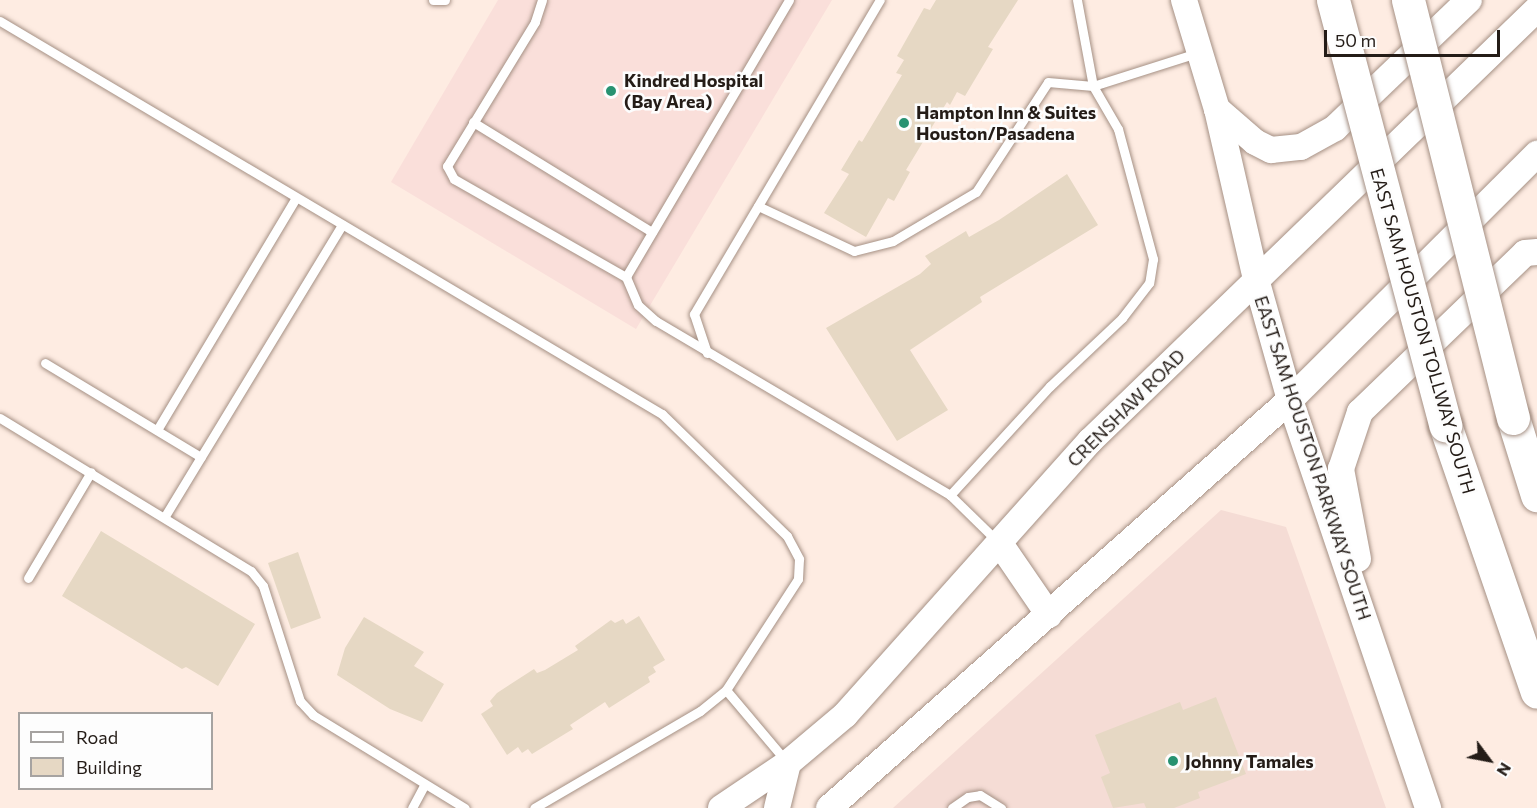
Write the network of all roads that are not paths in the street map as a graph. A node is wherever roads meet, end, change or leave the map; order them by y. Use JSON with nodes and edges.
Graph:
{"nodes":[{"id":1,"x":434,"y":0,"type":"edge"},
{"id":2,"x":445,"y":0,"type":"edge"},
{"id":3,"x":542,"y":0,"type":"edge"},
{"id":4,"x":789,"y":0,"type":"edge"},
{"id":5,"x":880,"y":0,"type":"edge"},
{"id":6,"x":1077,"y":0,"type":"edge"},
{"id":7,"x":1184,"y":0,"type":"edge"},
{"id":8,"x":1333,"y":0,"type":"edge"},
{"id":9,"x":1407,"y":0,"type":"edge"},
{"id":10,"x":1469,"y":0,"type":"edge"},
{"id":11,"x":1537,"y":9,"type":"edge"},
{"id":12,"x":0,"y":21,"type":"edge"},
{"id":13,"x":1199,"y":52,"type":"junction"},
{"id":14,"x":1094,"y":86,"type":"junction"},
{"id":15,"x":1217,"y":109,"type":"junction"},
{"id":16,"x":473,"y":122,"type":"junction"},
{"id":17,"x":1537,"y":154,"type":"edge"},
{"id":18,"x":295,"y":199,"type":"junction"},
{"id":19,"x":758,"y":206,"type":"junction"},
{"id":20,"x":342,"y":225,"type":"junction"},
{"id":21,"x":652,"y":232,"type":"junction"},
{"id":22,"x":1537,"y":252,"type":"edge"},
{"id":23,"x":626,"y":277,"type":"junction"},
{"id":24,"x":1256,"y":279,"type":"junction"},
{"id":25,"x":707,"y":353,"type":"junction"},
{"id":26,"x":45,"y":363,"type":"dead end"},
{"id":27,"x":1290,"y":400,"type":"junction"},
{"id":28,"x":0,"y":418,"type":"edge"},
{"id":29,"x":157,"y":430,"type":"junction"},
{"id":30,"x":201,"y":457,"type":"junction"},
{"id":31,"x":91,"y":472,"type":"junction"},
{"id":32,"x":950,"y":495,"type":"junction"},
{"id":33,"x":1537,"y":495,"type":"edge"},
{"id":34,"x":165,"y":516,"type":"junction"},
{"id":35,"x":1001,"y":545,"type":"junction"},
{"id":36,"x":28,"y":578,"type":"dead end"},
{"id":37,"x":1049,"y":615,"type":"junction"},
{"id":38,"x":1377,"y":660,"type":"junction"},
{"id":39,"x":726,"y":690,"type":"junction"},
{"id":40,"x":1537,"y":692,"type":"edge"},
{"id":41,"x":788,"y":763,"type":"junction"},
{"id":42,"x":424,"y":785,"type":"junction"},
{"id":43,"x":412,"y":808,"type":"edge"},
{"id":44,"x":465,"y":808,"type":"edge"},
{"id":45,"x":534,"y":808,"type":"edge"},
{"id":46,"x":720,"y":808,"type":"edge"},
{"id":47,"x":777,"y":808,"type":"edge"},
{"id":48,"x":829,"y":808,"type":"edge"},
{"id":49,"x":952,"y":808,"type":"edge"},
{"id":50,"x":1001,"y":808,"type":"edge"},
{"id":51,"x":1428,"y":808,"type":"edge"}],
"edges":[{"from":1,"to":2,"type":"lane"},
{"from":3,"to":16,"type":"lane"},
{"from":4,"to":21,"type":"lane"},
{"from":5,"to":19,"type":"lane"},
{"from":6,"to":14,"type":"lane"},
{"from":7,"to":13,"type":"main road","name":"EAST SAM HOUSTON PARKWAY SOUTH"},
{"from":8,"to":40,"type":"highway","name":"EAST SAM HOUSTON TOLLWAY SOUTH","bridge":true},
{"from":9,"to":33,"type":"highway","bridge":true},
{"from":10,"to":15,"type":"main road"},
{"from":11,"to":24,"type":"main road","name":"CRENSHAW ROAD"},
{"from":12,"to":18,"type":"lane"},
{"from":13,"to":14,"type":"lane"},
{"from":13,"to":15,"type":"main road","name":"EAST SAM HOUSTON PARKWAY SOUTH"},
{"from":14,"to":19,"type":"lane"},
{"from":14,"to":32,"type":"lane"},
{"from":15,"to":24,"type":"main road","name":"EAST SAM HOUSTON PARKWAY SOUTH"},
{"from":16,"to":21,"type":"lane"},
{"from":16,"to":23,"type":"lane"},
{"from":17,"to":27,"type":"main road"},
{"from":18,"to":20,"type":"lane"},
{"from":18,"to":29,"type":"lane"},
{"from":19,"to":25,"type":"lane"},
{"from":20,"to":30,"type":"lane"},
{"from":20,"to":39,"type":"lane"},
{"from":21,"to":23,"type":"lane"},
{"from":22,"to":38,"type":"main road"},
{"from":23,"to":25,"type":"lane"},
{"from":24,"to":27,"type":"main road","name":"EAST SAM HOUSTON PARKWAY SOUTH"},
{"from":24,"to":35,"type":"main road","name":"CRENSHAW ROAD"},
{"from":25,"to":32,"type":"lane"},
{"from":26,"to":29,"type":"lane"},
{"from":27,"to":37,"type":"main road"},
{"from":27,"to":38,"type":"main road","name":"EAST SAM HOUSTON PARKWAY SOUTH"},
{"from":28,"to":31,"type":"lane"},
{"from":29,"to":30,"type":"lane"},
{"from":30,"to":34,"type":"lane"},
{"from":31,"to":34,"type":"lane"},
{"from":31,"to":36,"type":"lane"},
{"from":32,"to":35,"type":"lane"},
{"from":34,"to":42,"type":"lane"},
{"from":35,"to":37,"type":"main road"},
{"from":35,"to":41,"type":"main road","name":"CRENSHAW ROAD"},
{"from":37,"to":48,"type":"main road"},
{"from":38,"to":51,"type":"main road","name":"EAST SAM HOUSTON PARKWAY SOUTH"},
{"from":39,"to":41,"type":"lane"},
{"from":39,"to":45,"type":"lane"},
{"from":41,"to":46,"type":"main road","name":"CRENSHAW ROAD"},
{"from":41,"to":47,"type":"main road"},
{"from":42,"to":43,"type":"lane"},
{"from":42,"to":44,"type":"lane"},
{"from":49,"to":50,"type":"lane"}]}
